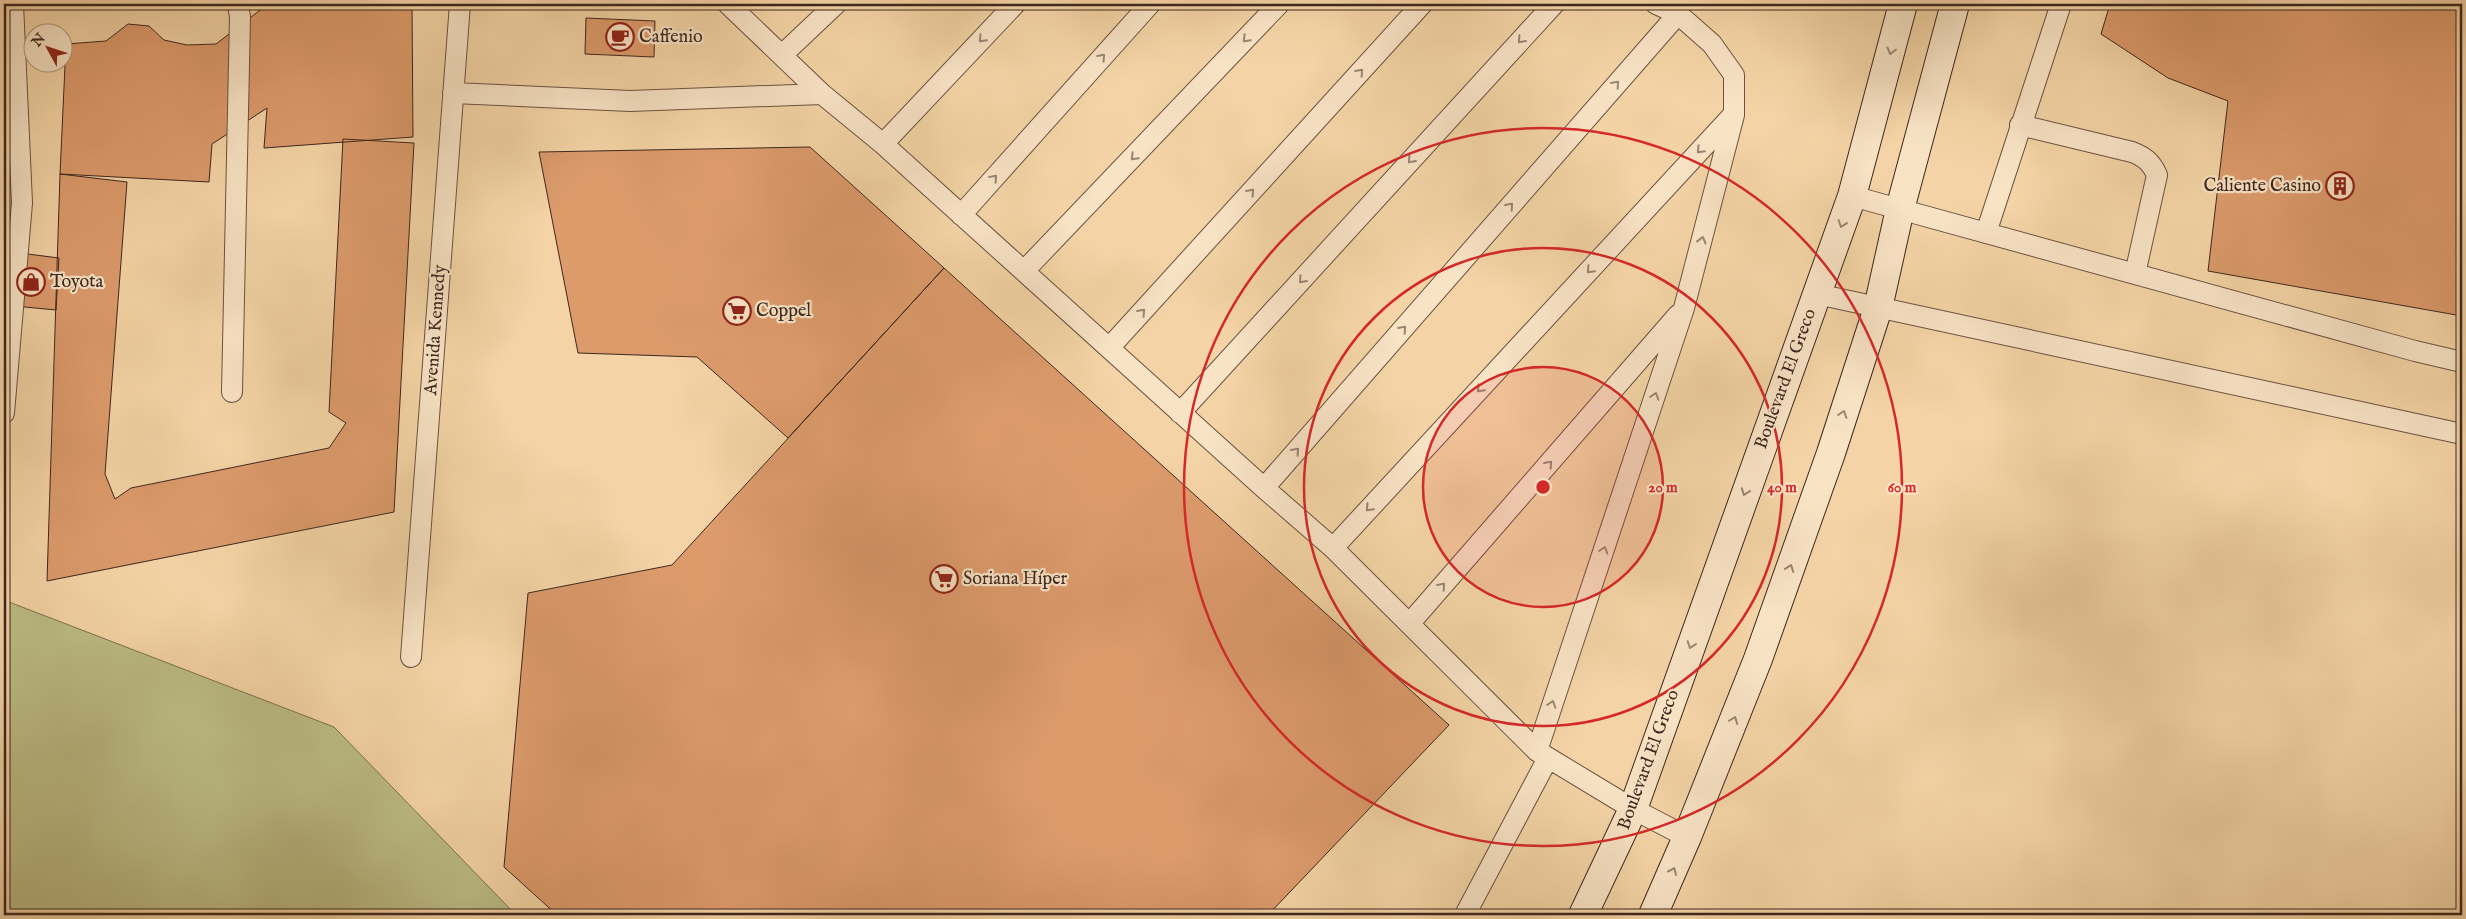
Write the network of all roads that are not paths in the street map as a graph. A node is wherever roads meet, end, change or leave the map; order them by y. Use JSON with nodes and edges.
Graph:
{"nodes":[{"id":1,"x":13,"y":4,"type":"edge"},
{"id":2,"x":238,"y":4,"type":"edge"},
{"id":3,"x":460,"y":4,"type":"edge"},
{"id":4,"x":728,"y":4,"type":"edge"},
{"id":5,"x":836,"y":4,"type":"edge"},
{"id":6,"x":1015,"y":4,"type":"edge"},
{"id":7,"x":1150,"y":4,"type":"edge"},
{"id":8,"x":1280,"y":4,"type":"edge"},
{"id":9,"x":1422,"y":4,"type":"edge"},
{"id":10,"x":1554,"y":4,"type":"edge"},
{"id":11,"x":1656,"y":4,"type":"edge"},
{"id":12,"x":1903,"y":4,"type":"edge"},
{"id":13,"x":1955,"y":4,"type":"edge"},
{"id":14,"x":2061,"y":4,"type":"edge"},
{"id":15,"x":1678,"y":14,"type":"junction"},
{"id":16,"x":782,"y":55,"type":"junction"},
{"id":17,"x":453,"y":93,"type":"junction"},
{"id":18,"x":822,"y":94,"type":"junction"},
{"id":19,"x":1734,"y":114,"type":"junction"},
{"id":20,"x":2020,"y":125,"type":"junction"},
{"id":21,"x":883,"y":144,"type":"junction"},
{"id":22,"x":1852,"y":196,"type":"junction"},
{"id":23,"x":1900,"y":210,"type":"junction"},
{"id":24,"x":961,"y":215,"type":"junction"},
{"id":25,"x":1986,"y":233,"type":"junction"},
{"id":26,"x":1024,"y":271,"type":"junction"},
{"id":27,"x":2135,"y":274,"type":"junction"},
{"id":28,"x":1817,"y":294,"type":"junction"},
{"id":29,"x":1684,"y":308,"type":"junction"},
{"id":30,"x":1878,"y":308,"type":"junction"},
{"id":31,"x":1109,"y":348,"type":"junction"},
{"id":32,"x":2462,"y":362,"type":"edge"},
{"id":33,"x":232,"y":392,"type":"dead end"},
{"id":34,"x":1180,"y":413,"type":"junction"},
{"id":35,"x":4,"y":414,"type":"edge"},
{"id":36,"x":2462,"y":434,"type":"edge"},
{"id":37,"x":1264,"y":488,"type":"junction"},
{"id":38,"x":1333,"y":548,"type":"junction"},
{"id":39,"x":1410,"y":623,"type":"junction"},
{"id":40,"x":411,"y":657,"type":"dead end"},
{"id":41,"x":1542,"y":754,"type":"junction"},
{"id":42,"x":1633,"y":809,"type":"junction"},
{"id":43,"x":1687,"y":837,"type":"junction"},
{"id":44,"x":1465,"y":915,"type":"edge"},
{"id":45,"x":1583,"y":915,"type":"edge"},
{"id":46,"x":1653,"y":915,"type":"edge"}],
"edges":[{"from":1,"to":35,"type":"lane"},
{"from":2,"to":33,"type":"lane"},
{"from":3,"to":17,"type":"lane","name":"Avenida Kennedy"},
{"from":4,"to":16,"type":"lane"},
{"from":5,"to":16,"type":"lane"},
{"from":6,"to":21,"type":"lane","one_way":true},
{"from":24,"to":7,"type":"lane","one_way":true},
{"from":8,"to":26,"type":"lane","one_way":true},
{"from":31,"to":9,"type":"lane","one_way":true},
{"from":10,"to":34,"type":"lane","one_way":true},
{"from":11,"to":15,"type":"lane"},
{"from":12,"to":22,"type":"main road","name":"Boulevard El Greco","one_way":true},
{"from":13,"to":23,"type":"main road"},
{"from":14,"to":20,"type":"lane"},
{"from":15,"to":19,"type":"lane"},
{"from":37,"to":15,"type":"lane","one_way":true},
{"from":16,"to":18,"type":"lane"},
{"from":17,"to":18,"type":"lane"},
{"from":17,"to":40,"type":"lane","name":"Avenida Kennedy"},
{"from":18,"to":21,"type":"lane"},
{"from":29,"to":19,"type":"lane","one_way":true},
{"from":19,"to":38,"type":"lane","one_way":true},
{"from":20,"to":25,"type":"lane"},
{"from":20,"to":27,"type":"lane"},
{"from":21,"to":24,"type":"lane"},
{"from":22,"to":23,"type":"lane"},
{"from":22,"to":28,"type":"main road","name":"Boulevard El Greco","one_way":true},
{"from":23,"to":25,"type":"lane"},
{"from":23,"to":30,"type":"main road"},
{"from":24,"to":26,"type":"lane"},
{"from":25,"to":27,"type":"lane"},
{"from":26,"to":31,"type":"lane"},
{"from":27,"to":32,"type":"lane"},
{"from":28,"to":30,"type":"lane"},
{"from":28,"to":42,"type":"main road","name":"Boulevard El Greco","one_way":true},
{"from":39,"to":29,"type":"lane","one_way":true},
{"from":41,"to":29,"type":"lane","one_way":true},
{"from":30,"to":36,"type":"lane"},
{"from":43,"to":30,"type":"main road","one_way":true},
{"from":31,"to":34,"type":"lane"},
{"from":34,"to":37,"type":"lane"},
{"from":37,"to":38,"type":"lane"},
{"from":38,"to":39,"type":"lane"},
{"from":39,"to":41,"type":"lane"},
{"from":41,"to":42,"type":"lane"},
{"from":41,"to":44,"type":"lane"},
{"from":42,"to":43,"type":"lane"},
{"from":42,"to":45,"type":"main road","name":"Boulevard El Greco"},
{"from":46,"to":43,"type":"main road","one_way":true}]}
